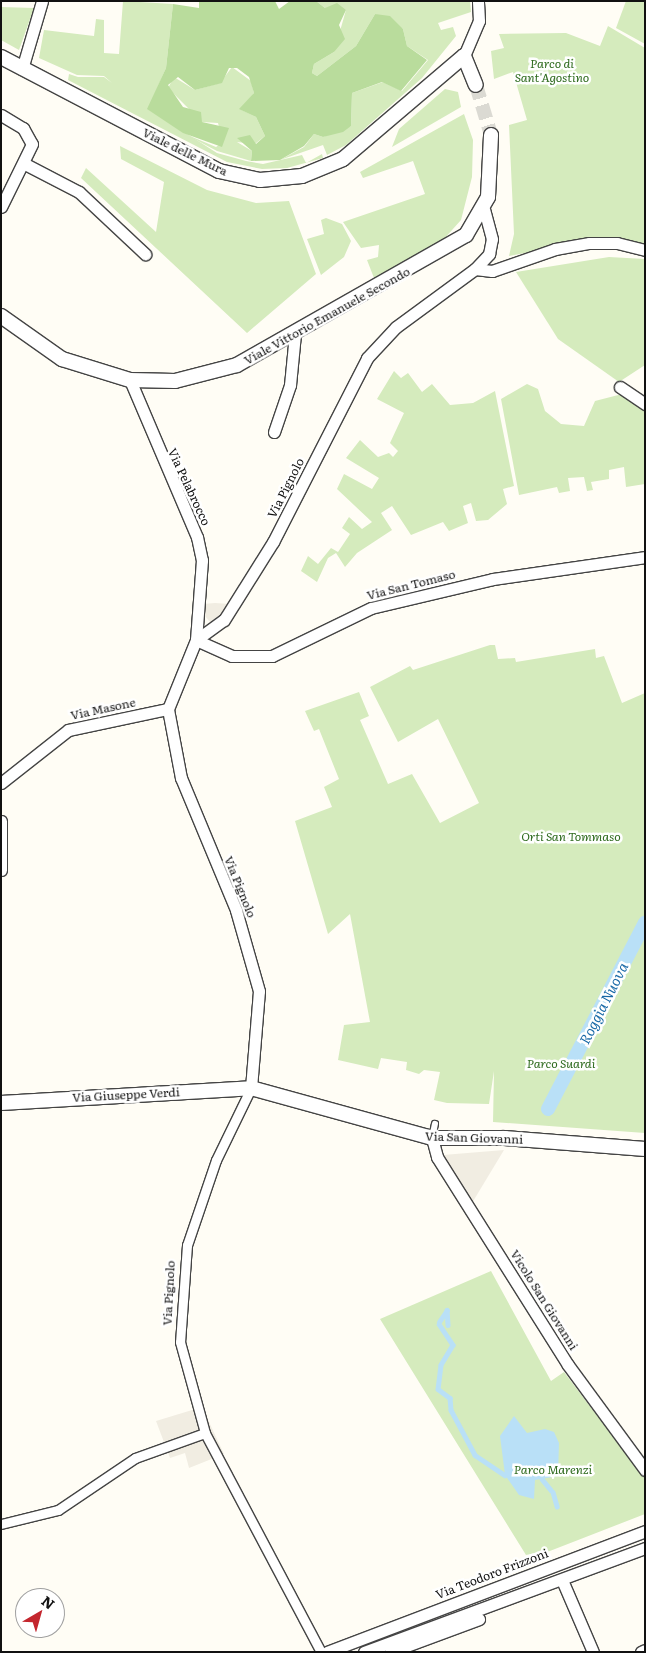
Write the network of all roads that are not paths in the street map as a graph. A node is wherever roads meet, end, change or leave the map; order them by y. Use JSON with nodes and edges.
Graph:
{"nodes":[{"id":1,"x":42,"y":1,"type":"edge"},
{"id":2,"x":478,"y":1,"type":"edge"},
{"id":3,"x":464,"y":56,"type":"junction"},
{"id":4,"x":1,"y":57,"type":"edge"},
{"id":5,"x":22,"y":69,"type":"junction"},
{"id":6,"x":476,"y":85,"type":"tunnel mouth"},
{"id":7,"x":1,"y":115,"type":"edge"},
{"id":8,"x":491,"y":135,"type":"tunnel mouth"},
{"id":9,"x":26,"y":164,"type":"junction"},
{"id":10,"x":1,"y":207,"type":"edge"},
{"id":11,"x":484,"y":210,"type":"junction"},
{"id":12,"x":645,"y":250,"type":"edge"},
{"id":13,"x":145,"y":254,"type":"dead end"},
{"id":14,"x":475,"y":269,"type":"junction"},
{"id":15,"x":1,"y":316,"type":"edge"},
{"id":16,"x":295,"y":334,"type":"junction"},
{"id":17,"x":130,"y":380,"type":"junction"},
{"id":18,"x":620,"y":387,"type":"dead end"},
{"id":19,"x":645,"y":404,"type":"edge"},
{"id":20,"x":274,"y":432,"type":"dead end"},
{"id":21,"x":645,"y":557,"type":"edge"},
{"id":22,"x":196,"y":640,"type":"junction"},
{"id":23,"x":168,"y":709,"type":"junction"},
{"id":24,"x":1,"y":783,"type":"edge"},
{"id":25,"x":1,"y":821,"type":"edge"},
{"id":26,"x":1,"y":870,"type":"edge"},
{"id":27,"x":250,"y":1088,"type":"junction"},
{"id":28,"x":1,"y":1103,"type":"edge"},
{"id":29,"x":435,"y":1124,"type":"dead end"},
{"id":30,"x":432,"y":1138,"type":"junction"},
{"id":31,"x":645,"y":1149,"type":"edge"},
{"id":32,"x":205,"y":1432,"type":"junction"},
{"id":33,"x":645,"y":1470,"type":"edge"},
{"id":34,"x":1,"y":1524,"type":"edge"},
{"id":35,"x":645,"y":1531,"type":"edge"},
{"id":36,"x":645,"y":1548,"type":"edge"},
{"id":37,"x":563,"y":1584,"type":"junction"},
{"id":38,"x":645,"y":1650,"type":"edge"},
{"id":39,"x":322,"y":1651,"type":"edge"},
{"id":40,"x":364,"y":1652,"type":"edge"},
{"id":41,"x":390,"y":1652,"type":"edge"},
{"id":42,"x":593,"y":1652,"type":"edge"},
{"id":43,"x":641,"y":1652,"type":"edge"}],
"edges":[{"from":1,"to":5,"type":"street"},
{"from":2,"to":3,"type":"street"},
{"from":3,"to":5,"type":"street","name":"Viale delle Mura"},
{"from":3,"to":6,"type":"street"},
{"from":4,"to":5,"type":"street","name":"Viale delle Mura"},
{"from":7,"to":9,"type":"street"},
{"from":8,"to":11,"type":"street","name":"Viale Vittorio Emanuele Secondo"},
{"from":9,"to":10,"type":"street"},
{"from":9,"to":13,"type":"street"},
{"from":11,"to":14,"type":"street","name":"Via Pignolo"},
{"from":11,"to":16,"type":"street","name":"Viale Vittorio Emanuele Secondo"},
{"from":12,"to":14,"type":"street"},
{"from":14,"to":22,"type":"street","name":"Via Pignolo"},
{"from":15,"to":17,"type":"street","name":"Viale Vittorio Emanuele Secondo"},
{"from":16,"to":17,"type":"street","name":"Viale Vittorio Emanuele Secondo"},
{"from":16,"to":20,"type":"street"},
{"from":17,"to":22,"type":"street","name":"Via Pelabrocco"},
{"from":18,"to":19,"type":"street"},
{"from":21,"to":22,"type":"street","name":"Via San Tomaso"},
{"from":22,"to":23,"type":"street"},
{"from":23,"to":24,"type":"street","name":"Via Masone"},
{"from":23,"to":27,"type":"street","name":"Via Pignolo"},
{"from":25,"to":26,"type":"street"},
{"from":27,"to":28,"type":"street","name":"Via Giuseppe Verdi"},
{"from":27,"to":30,"type":"street","name":"Via San Giovanni"},
{"from":27,"to":32,"type":"street","name":"Via Pignolo"},
{"from":29,"to":30,"type":"lane"},
{"from":30,"to":31,"type":"street","name":"Via San Giovanni"},
{"from":30,"to":33,"type":"street","name":"Vicolo San Giovanni"},
{"from":32,"to":34,"type":"street"},
{"from":32,"to":39,"type":"street","name":"Via Pignolo"},
{"from":35,"to":39,"type":"street","name":"Via Teodoro Frizzoni"},
{"from":36,"to":37,"type":"street"},
{"from":37,"to":40,"type":"street"},
{"from":37,"to":41,"type":"street"},
{"from":37,"to":42,"type":"street"},
{"from":38,"to":43,"type":"street"}]}
